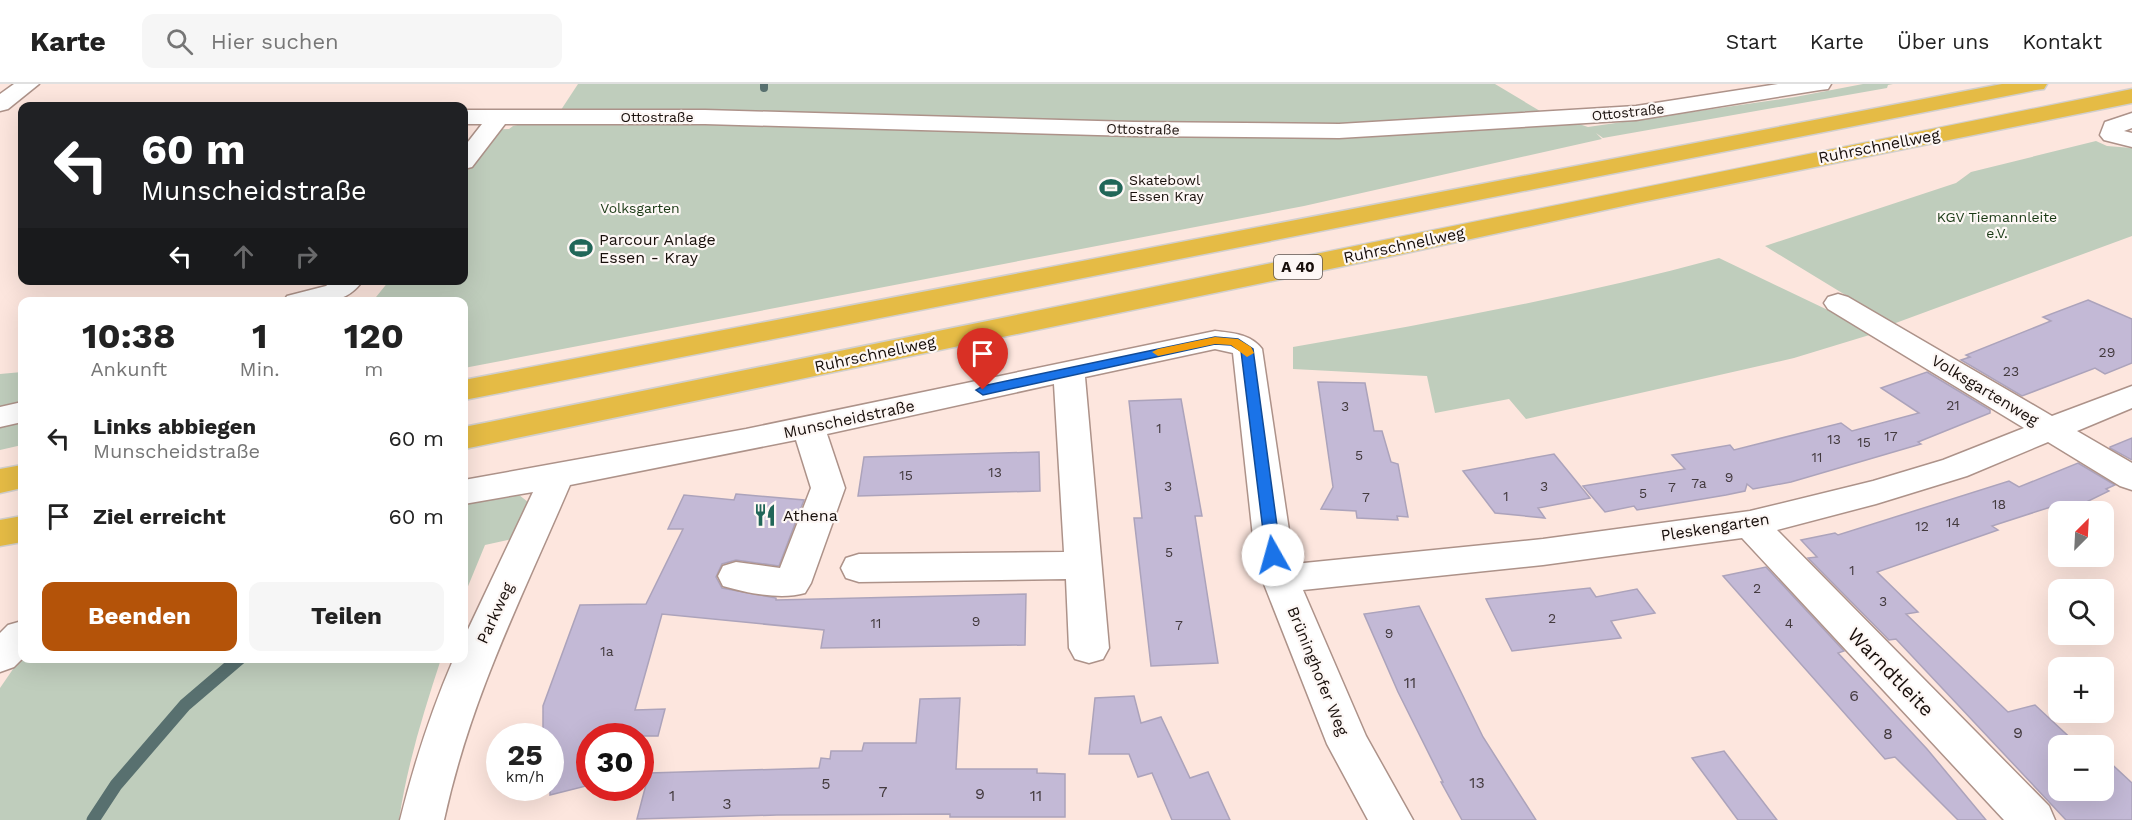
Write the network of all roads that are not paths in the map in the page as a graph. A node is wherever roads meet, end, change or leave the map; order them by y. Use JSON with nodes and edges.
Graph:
{"nodes":[{"id":1,"x":28,"y":84,"type":"edge"},
{"id":2,"x":1820,"y":84,"type":"edge"},
{"id":3,"x":2036,"y":84,"type":"edge"},
{"id":4,"x":1744,"y":90,"type":"edge"},
{"id":5,"x":2132,"y":96,"type":"edge"},
{"id":6,"x":4,"y":115,"type":"edge"},
{"id":7,"x":468,"y":117,"type":"edge"},
{"id":8,"x":500,"y":117,"type":"junction"},
{"id":9,"x":2132,"y":120,"type":"edge"},
{"id":10,"x":2132,"y":140,"type":"edge"},
{"id":11,"x":468,"y":157,"type":"edge"},
{"id":12,"x":344,"y":285,"type":"edge"},
{"id":13,"x":316,"y":297,"type":"edge"},
{"id":14,"x":1838,"y":303,"type":"dead end"},
{"id":15,"x":1234,"y":342,"type":"joint"},
{"id":16,"x":1069,"y":371,"type":"junction"},
{"id":17,"x":468,"y":389,"type":"edge"},
{"id":18,"x":2132,"y":396,"type":"edge"},
{"id":19,"x":18,"y":413,"type":"edge"},
{"id":20,"x":0,"y":417,"type":"edge"},
{"id":21,"x":809,"y":429,"type":"junction"},
{"id":22,"x":2052,"y":430,"type":"junction"},
{"id":23,"x":468,"y":437,"type":"edge"},
{"id":24,"x":557,"y":477,"type":"junction"},
{"id":25,"x":18,"y":478,"type":"edge"},
{"id":26,"x":2132,"y":478,"type":"edge"},
{"id":27,"x":0,"y":481,"type":"edge"},
{"id":28,"x":468,"y":491,"type":"edge"},
{"id":29,"x":1750,"y":524,"type":"junction"},
{"id":30,"x":18,"y":530,"type":"edge"},
{"id":31,"x":0,"y":533,"type":"edge"},
{"id":32,"x":1083,"y":565,"type":"junction"},
{"id":33,"x":859,"y":568,"type":"dead end"},
{"id":34,"x":736,"y":576,"type":"dead end"},
{"id":35,"x":1280,"y":579,"type":"junction"},
{"id":36,"x":18,"y":640,"type":"edge"},
{"id":37,"x":1089,"y":648,"type":"dead end"},
{"id":38,"x":0,"y":656,"type":"edge"},
{"id":39,"x":422,"y":820,"type":"edge"},
{"id":40,"x":1391,"y":820,"type":"edge"},
{"id":41,"x":2033,"y":820,"type":"edge"}],
"edges":[{"from":1,"to":6,"type":"street"},
{"from":2,"to":4,"type":"street","name":"Ottostraße"},
{"from":3,"to":17,"type":"highway","name":"Ruhrschnellweg","number":"A 40"},
{"from":4,"to":8,"type":"street","name":"Ottostraße"},
{"from":5,"to":23,"type":"highway","name":"Ruhrschnellweg","number":"A 40"},
{"from":7,"to":8,"type":"street","name":"Ottostraße"},
{"from":8,"to":11,"type":"street"},
{"from":9,"to":10,"type":"street"},
{"from":12,"to":13,"type":"street"},
{"from":14,"to":22,"type":"street","name":"Volksgartenweg"},
{"from":15,"to":16,"type":"street","name":"Munscheidstraße"},
{"from":15,"to":35,"type":"street","name":"Brüninghofer Weg"},
{"from":16,"to":21,"type":"street","name":"Munscheidstraße"},
{"from":16,"to":32,"type":"street"},
{"from":18,"to":22,"type":"street","name":"Pleskengarten"},
{"from":19,"to":20,"type":"street"},
{"from":21,"to":24,"type":"street","name":"Munscheidstraße"},
{"from":21,"to":34,"type":"street"},
{"from":22,"to":26,"type":"street","name":"Volksgartenweg"},
{"from":22,"to":29,"type":"street","name":"Pleskengarten"},
{"from":24,"to":28,"type":"street","name":"Munscheidstraße"},
{"from":24,"to":39,"type":"street","name":"Parkweg"},
{"from":25,"to":27,"type":"highway"},
{"from":29,"to":35,"type":"street","name":"Pleskengarten"},
{"from":29,"to":41,"type":"street","name":"Warndtleite"},
{"from":30,"to":31,"type":"highway"},
{"from":32,"to":33,"type":"street"},
{"from":32,"to":37,"type":"street"},
{"from":35,"to":40,"type":"street","name":"Brüninghofer Weg"},
{"from":36,"to":38,"type":"street"}]}
